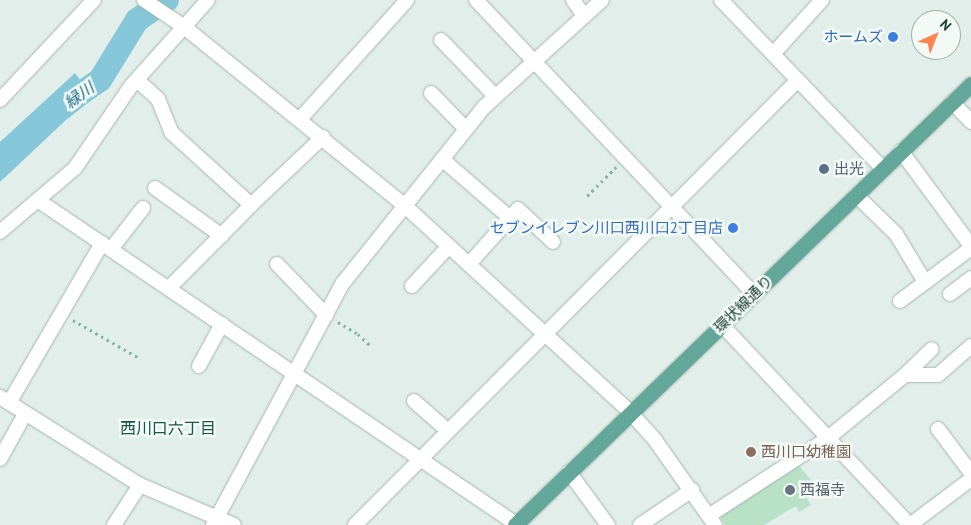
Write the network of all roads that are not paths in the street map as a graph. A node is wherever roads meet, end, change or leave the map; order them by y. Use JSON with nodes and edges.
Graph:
{"nodes":[{"id":1,"x":94,"y":0,"type":"edge"},
{"id":2,"x":145,"y":0,"type":"edge"},
{"id":3,"x":208,"y":0,"type":"edge"},
{"id":4,"x":408,"y":0,"type":"edge"},
{"id":5,"x":476,"y":0,"type":"edge"},
{"id":6,"x":573,"y":0,"type":"edge"},
{"id":7,"x":602,"y":0,"type":"edge"},
{"id":8,"x":721,"y":0,"type":"edge"},
{"id":9,"x":822,"y":0,"type":"edge"},
{"id":10,"x":584,"y":16,"type":"junction"},
{"id":11,"x":182,"y":26,"type":"junction"},
{"id":12,"x":441,"y":40,"type":"dead end"},
{"id":13,"x":773,"y":54,"type":"junction"},
{"id":14,"x":534,"y":61,"type":"junction"},
{"id":15,"x":137,"y":80,"type":"junction"},
{"id":16,"x":798,"y":80,"type":"junction"},
{"id":17,"x":971,"y":84,"type":"edge"},
{"id":18,"x":2,"y":92,"type":"edge"},
{"id":19,"x":431,"y":93,"type":"dead end"},
{"id":20,"x":495,"y":96,"type":"junction"},
{"id":21,"x":952,"y":102,"type":"junction"},
{"id":22,"x":300,"y":119,"type":"junction"},
{"id":23,"x":971,"y":122,"type":"edge"},
{"id":24,"x":466,"y":129,"type":"junction"},
{"id":25,"x":322,"y":137,"type":"junction"},
{"id":26,"x":901,"y":151,"type":"junction"},
{"id":27,"x":442,"y":159,"type":"junction"},
{"id":28,"x":882,"y":168,"type":"junction"},
{"id":29,"x":154,"y":188,"type":"dead end"},
{"id":30,"x":856,"y":195,"type":"junction"},
{"id":31,"x":39,"y":200,"type":"junction"},
{"id":32,"x":251,"y":205,"type":"junction"},
{"id":33,"x":404,"y":205,"type":"junction"},
{"id":34,"x":671,"y":207,"type":"junction"},
{"id":35,"x":143,"y":208,"type":"dead end"},
{"id":36,"x":510,"y":218,"type":"junction"},
{"id":37,"x":0,"y":232,"type":"edge"},
{"id":38,"x":222,"y":236,"type":"junction"},
{"id":39,"x":553,"y":242,"type":"dead end"},
{"id":40,"x":106,"y":246,"type":"junction"},
{"id":41,"x":449,"y":246,"type":"junction"},
{"id":42,"x":971,"y":247,"type":"edge"},
{"id":43,"x":277,"y":264,"type":"dead end"},
{"id":44,"x":469,"y":264,"type":"junction"},
{"id":45,"x":971,"y":278,"type":"edge"},
{"id":46,"x":925,"y":282,"type":"junction"},
{"id":47,"x":412,"y":286,"type":"dead end"},
{"id":48,"x":169,"y":288,"type":"junction"},
{"id":49,"x":754,"y":294,"type":"junction"},
{"id":50,"x":950,"y":294,"type":"dead end"},
{"id":51,"x":900,"y":301,"type":"dead end"},
{"id":52,"x":326,"y":315,"type":"junction"},
{"id":53,"x":222,"y":324,"type":"junction"},
{"id":54,"x":722,"y":325,"type":"junction"},
{"id":55,"x":545,"y":334,"type":"junction"},
{"id":56,"x":971,"y":346,"type":"edge"},
{"id":57,"x":932,"y":350,"type":"dead end"},
{"id":58,"x":199,"y":366,"type":"dead end"},
{"id":59,"x":295,"y":373,"type":"junction"},
{"id":60,"x":904,"y":375,"type":"junction"},
{"id":61,"x":5,"y":400,"type":"edge"},
{"id":62,"x":414,"y":400,"type":"dead end"},
{"id":63,"x":630,"y":412,"type":"junction"},
{"id":64,"x":25,"y":414,"type":"junction"},
{"id":65,"x":938,"y":429,"type":"dead end"},
{"id":66,"x":448,"y":431,"type":"junction"},
{"id":67,"x":828,"y":438,"type":"junction"},
{"id":68,"x":421,"y":458,"type":"junction"},
{"id":69,"x":0,"y":459,"type":"edge"},
{"id":70,"x":569,"y":472,"type":"junction"},
{"id":71,"x":971,"y":473,"type":"edge"},
{"id":72,"x":971,"y":479,"type":"edge"},
{"id":73,"x":140,"y":486,"type":"junction"},
{"id":74,"x":692,"y":490,"type":"junction"},
{"id":75,"x":713,"y":520,"type":"edge"},
{"id":76,"x":215,"y":521,"type":"edge"},
{"id":77,"x":518,"y":524,"type":"edge"},
{"id":78,"x":114,"y":525,"type":"edge"},
{"id":79,"x":234,"y":525,"type":"edge"},
{"id":80,"x":355,"y":525,"type":"edge"},
{"id":81,"x":608,"y":525,"type":"edge"},
{"id":82,"x":640,"y":525,"type":"edge"},
{"id":83,"x":910,"y":525,"type":"edge"}],
"edges":[{"from":1,"to":18,"type":"street"},
{"from":2,"to":11,"type":"street"},
{"from":3,"to":11,"type":"street"},
{"from":4,"to":22,"type":"street"},
{"from":5,"to":14,"type":"street"},
{"from":6,"to":10,"type":"street"},
{"from":7,"to":10,"type":"street"},
{"from":8,"to":13,"type":"street"},
{"from":9,"to":13,"type":"street"},
{"from":10,"to":14,"type":"street"},
{"from":11,"to":15,"type":"street"},
{"from":11,"to":22,"type":"street"},
{"from":12,"to":20,"type":"street"},
{"from":13,"to":16,"type":"street"},
{"from":14,"to":20,"type":"street"},
{"from":14,"to":34,"type":"street"},
{"from":15,"to":31,"type":"street"},
{"from":15,"to":32,"type":"street"},
{"from":16,"to":28,"type":"street"},
{"from":16,"to":34,"type":"street"},
{"from":17,"to":21,"type":"main road","name":"環状線通り"},
{"from":19,"to":24,"type":"street"},
{"from":20,"to":24,"type":"street"},
{"from":21,"to":23,"type":"street"},
{"from":21,"to":26,"type":"main road","name":"環状線通り"},
{"from":22,"to":25,"type":"street"},
{"from":24,"to":27,"type":"street"},
{"from":25,"to":32,"type":"street"},
{"from":25,"to":33,"type":"street"},
{"from":26,"to":28,"type":"main road","name":"環状線通り"},
{"from":26,"to":42,"type":"street"},
{"from":27,"to":33,"type":"street"},
{"from":27,"to":36,"type":"street"},
{"from":28,"to":30,"type":"main road","name":"環状線通り"},
{"from":29,"to":38,"type":"street"},
{"from":30,"to":46,"type":"street"},
{"from":30,"to":49,"type":"main road","name":"環状線通り"},
{"from":31,"to":37,"type":"street"},
{"from":31,"to":40,"type":"street"},
{"from":32,"to":38,"type":"street"},
{"from":33,"to":41,"type":"street"},
{"from":33,"to":52,"type":"street"},
{"from":34,"to":49,"type":"street"},
{"from":34,"to":55,"type":"street"},
{"from":35,"to":40,"type":"street"},
{"from":36,"to":39,"type":"street"},
{"from":36,"to":44,"type":"street"},
{"from":38,"to":48,"type":"street"},
{"from":40,"to":48,"type":"street"},
{"from":40,"to":61,"type":"street"},
{"from":41,"to":44,"type":"street"},
{"from":41,"to":47,"type":"street"},
{"from":42,"to":46,"type":"street"},
{"from":43,"to":52,"type":"street"},
{"from":44,"to":55,"type":"street"},
{"from":45,"to":50,"type":"street"},
{"from":46,"to":51,"type":"street"},
{"from":48,"to":53,"type":"street"},
{"from":49,"to":54,"type":"main road","name":"環状線通り"},
{"from":52,"to":59,"type":"street"},
{"from":53,"to":58,"type":"street"},
{"from":53,"to":59,"type":"street"},
{"from":54,"to":63,"type":"main road","name":"環状線通り"},
{"from":54,"to":67,"type":"street"},
{"from":55,"to":63,"type":"street"},
{"from":55,"to":66,"type":"street"},
{"from":56,"to":60,"type":"street"},
{"from":57,"to":60,"type":"street"},
{"from":59,"to":68,"type":"street"},
{"from":59,"to":76,"type":"street"},
{"from":60,"to":67,"type":"street"},
{"from":61,"to":64,"type":"street"},
{"from":62,"to":66,"type":"street"},
{"from":63,"to":70,"type":"main road","name":"環状線通り"},
{"from":63,"to":74,"type":"street"},
{"from":64,"to":69,"type":"street"},
{"from":64,"to":73,"type":"street"},
{"from":65,"to":71,"type":"street"},
{"from":66,"to":68,"type":"street"},
{"from":67,"to":75,"type":"street"},
{"from":67,"to":83,"type":"street"},
{"from":68,"to":77,"type":"street"},
{"from":68,"to":80,"type":"street"},
{"from":70,"to":77,"type":"main road","name":"環状線通り"},
{"from":70,"to":81,"type":"street"},
{"from":72,"to":83,"type":"street"},
{"from":73,"to":76,"type":"street"},
{"from":73,"to":78,"type":"street"},
{"from":74,"to":75,"type":"street"},
{"from":74,"to":82,"type":"street"},
{"from":76,"to":79,"type":"street"}]}
